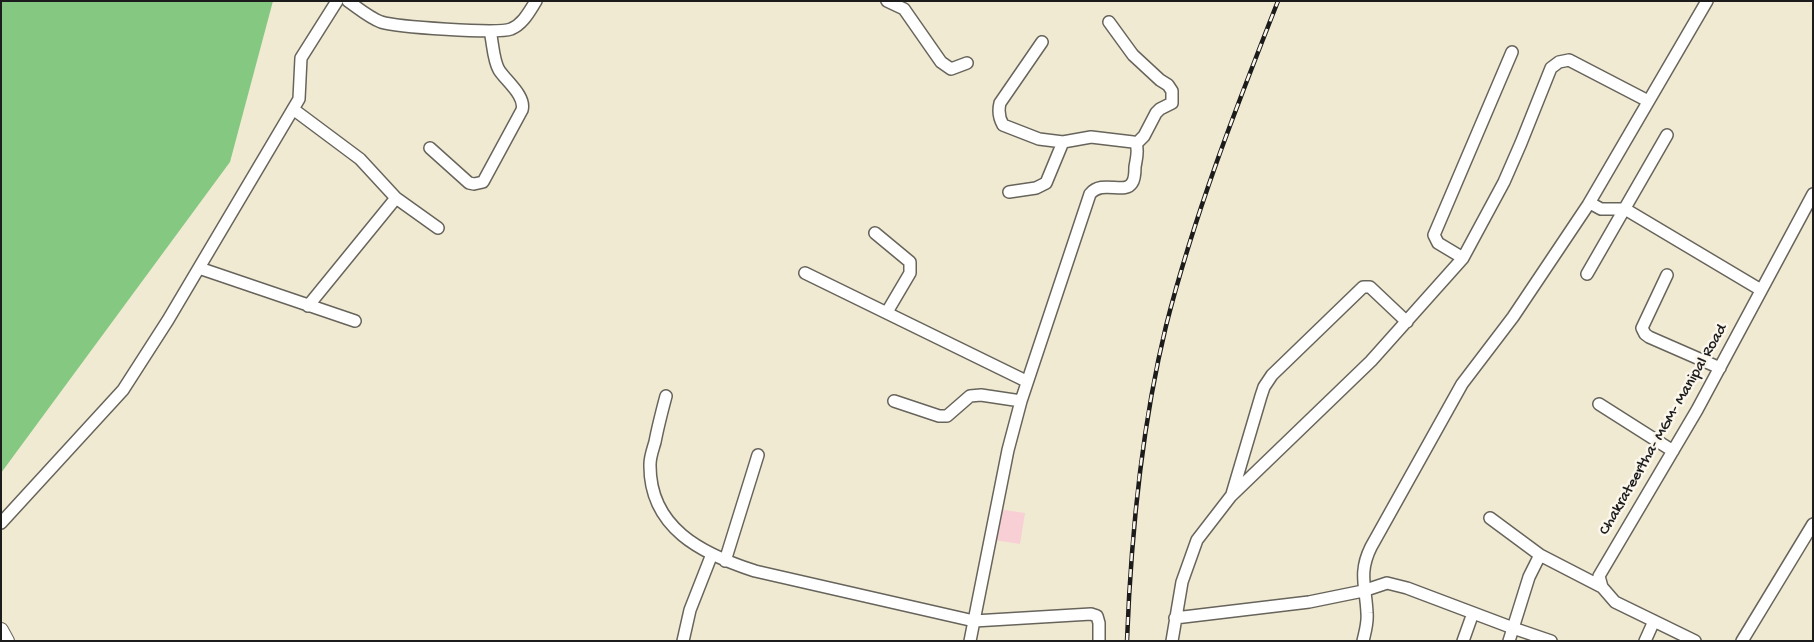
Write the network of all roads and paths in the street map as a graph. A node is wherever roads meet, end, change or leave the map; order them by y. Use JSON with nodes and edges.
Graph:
{"nodes":[{"id":1,"x":337,"y":1,"type":"edge"},
{"id":2,"x":348,"y":1,"type":"edge"},
{"id":3,"x":536,"y":1,"type":"edge"},
{"id":4,"x":887,"y":1,"type":"edge"},
{"id":5,"x":1707,"y":1,"type":"edge"},
{"id":6,"x":1109,"y":22,"type":"dead end"},
{"id":7,"x":490,"y":32,"type":"junction"},
{"id":8,"x":1042,"y":42,"type":"dead end"},
{"id":9,"x":1512,"y":52,"type":"dead end"},
{"id":10,"x":967,"y":63,"type":"dead end"},
{"id":11,"x":1648,"y":101,"type":"junction"},
{"id":12,"x":294,"y":109,"type":"junction"},
{"id":13,"x":1667,"y":135,"type":"dead end"},
{"id":14,"x":1063,"y":142,"type":"junction"},
{"id":15,"x":1136,"y":144,"type":"junction"},
{"id":16,"x":430,"y":148,"type":"dead end"},
{"id":17,"x":1009,"y":192,"type":"dead end"},
{"id":18,"x":396,"y":198,"type":"junction"},
{"id":19,"x":1812,"y":199,"type":"edge"},
{"id":20,"x":1590,"y":202,"type":"junction"},
{"id":21,"x":1625,"y":209,"type":"junction"},
{"id":22,"x":438,"y":228,"type":"dead end"},
{"id":23,"x":875,"y":233,"type":"dead end"},
{"id":24,"x":1463,"y":258,"type":"junction"},
{"id":25,"x":199,"y":268,"type":"junction"},
{"id":26,"x":805,"y":273,"type":"dead end"},
{"id":27,"x":1587,"y":274,"type":"dead end"},
{"id":28,"x":1668,"y":275,"type":"dead end"},
{"id":29,"x":1761,"y":290,"type":"junction"},
{"id":30,"x":308,"y":306,"type":"junction"},
{"id":31,"x":887,"y":312,"type":"junction"},
{"id":32,"x":355,"y":321,"type":"dead end"},
{"id":33,"x":1407,"y":322,"type":"junction"},
{"id":34,"x":1720,"y":368,"type":"junction"},
{"id":35,"x":1026,"y":381,"type":"junction"},
{"id":36,"x":666,"y":396,"type":"dead end"},
{"id":37,"x":894,"y":401,"type":"dead end"},
{"id":38,"x":1021,"y":401,"type":"junction"},
{"id":39,"x":1599,"y":404,"type":"dead end"},
{"id":40,"x":1673,"y":451,"type":"junction"},
{"id":41,"x":758,"y":456,"type":"dead end"},
{"id":42,"x":1231,"y":496,"type":"junction"},
{"id":43,"x":1490,"y":518,"type":"dead end"},
{"id":44,"x":1,"y":523,"type":"edge"},
{"id":45,"x":1813,"y":524,"type":"edge"},
{"id":46,"x":712,"y":554,"type":"junction"},
{"id":47,"x":1540,"y":555,"type":"junction"},
{"id":48,"x":725,"y":561,"type":"junction"},
{"id":49,"x":1602,"y":588,"type":"junction"},
{"id":50,"x":1363,"y":591,"type":"junction"},
{"id":51,"x":1473,"y":613,"type":"junction"},
{"id":52,"x":1175,"y":618,"type":"junction"},
{"id":53,"x":974,"y":621,"type":"junction"},
{"id":54,"x":1654,"y":621,"type":"junction"},
{"id":55,"x":1513,"y":628,"type":"junction"},
{"id":56,"x":1,"y":630,"type":"edge"},
{"id":57,"x":7,"y":641,"type":"edge"},
{"id":58,"x":683,"y":641,"type":"edge"},
{"id":59,"x":970,"y":641,"type":"edge"},
{"id":60,"x":1099,"y":641,"type":"edge"},
{"id":61,"x":1172,"y":641,"type":"edge"},
{"id":62,"x":1363,"y":641,"type":"edge"},
{"id":63,"x":1463,"y":641,"type":"edge"},
{"id":64,"x":1509,"y":641,"type":"edge"},
{"id":65,"x":1551,"y":641,"type":"edge"},
{"id":66,"x":1645,"y":641,"type":"edge"},
{"id":67,"x":1695,"y":641,"type":"edge"},
{"id":68,"x":1742,"y":641,"type":"edge"}],
"edges":[{"from":1,"to":12,"type":"street"},
{"from":2,"to":7,"type":"street"},
{"from":3,"to":7,"type":"street"},
{"from":4,"to":10,"type":"street"},
{"from":5,"to":11,"type":"street"},
{"from":6,"to":15,"type":"street"},
{"from":7,"to":16,"type":"street"},
{"from":8,"to":14,"type":"street"},
{"from":9,"to":24,"type":"street"},
{"from":11,"to":20,"type":"street"},
{"from":11,"to":24,"type":"street"},
{"from":12,"to":18,"type":"street"},
{"from":12,"to":25,"type":"street"},
{"from":13,"to":21,"type":"street"},
{"from":14,"to":15,"type":"street"},
{"from":14,"to":17,"type":"street"},
{"from":15,"to":35,"type":"street"},
{"from":18,"to":22,"type":"street"},
{"from":18,"to":30,"type":"street"},
{"from":19,"to":29,"type":"street","name":"Chakrateertha- MGM- Manipal Road"},
{"from":20,"to":21,"type":"street"},
{"from":20,"to":50,"type":"street"},
{"from":21,"to":27,"type":"street"},
{"from":21,"to":29,"type":"street"},
{"from":23,"to":31,"type":"street"},
{"from":24,"to":33,"type":"street"},
{"from":25,"to":30,"type":"street"},
{"from":25,"to":44,"type":"street"},
{"from":26,"to":31,"type":"street"},
{"from":28,"to":34,"type":"street"},
{"from":29,"to":34,"type":"street","name":"Chakrateertha- MGM- Manipal Road"},
{"from":30,"to":32,"type":"street"},
{"from":31,"to":35,"type":"street"},
{"from":33,"to":42,"type":"street"},
{"from":33,"to":42,"type":"street"},
{"from":34,"to":40,"type":"street","name":"Chakrateertha- MGM- Manipal Road"},
{"from":35,"to":38,"type":"street"},
{"from":36,"to":46,"type":"street"},
{"from":37,"to":38,"type":"street"},
{"from":38,"to":53,"type":"street"},
{"from":39,"to":40,"type":"street"},
{"from":40,"to":49,"type":"street","name":"Chakrateertha- MGM- Manipal Road"},
{"from":41,"to":48,"type":"street"},
{"from":42,"to":52,"type":"street"},
{"from":43,"to":47,"type":"street"},
{"from":45,"to":68,"type":"street"},
{"from":46,"to":48,"type":"street"},
{"from":46,"to":58,"type":"street"},
{"from":47,"to":49,"type":"street"},
{"from":47,"to":55,"type":"street"},
{"from":48,"to":53,"type":"street"},
{"from":49,"to":54,"type":"street"},
{"from":50,"to":51,"type":"street"},
{"from":50,"to":52,"type":"street"},
{"from":50,"to":62,"type":"street"},
{"from":51,"to":55,"type":"street"},
{"from":51,"to":63,"type":"street"},
{"from":52,"to":61,"type":"street"},
{"from":53,"to":59,"type":"street"},
{"from":53,"to":60,"type":"street"},
{"from":54,"to":66,"type":"street"},
{"from":54,"to":67,"type":"street"},
{"from":55,"to":64,"type":"street"},
{"from":55,"to":65,"type":"street"},
{"from":56,"to":57,"type":"main road"}]}
